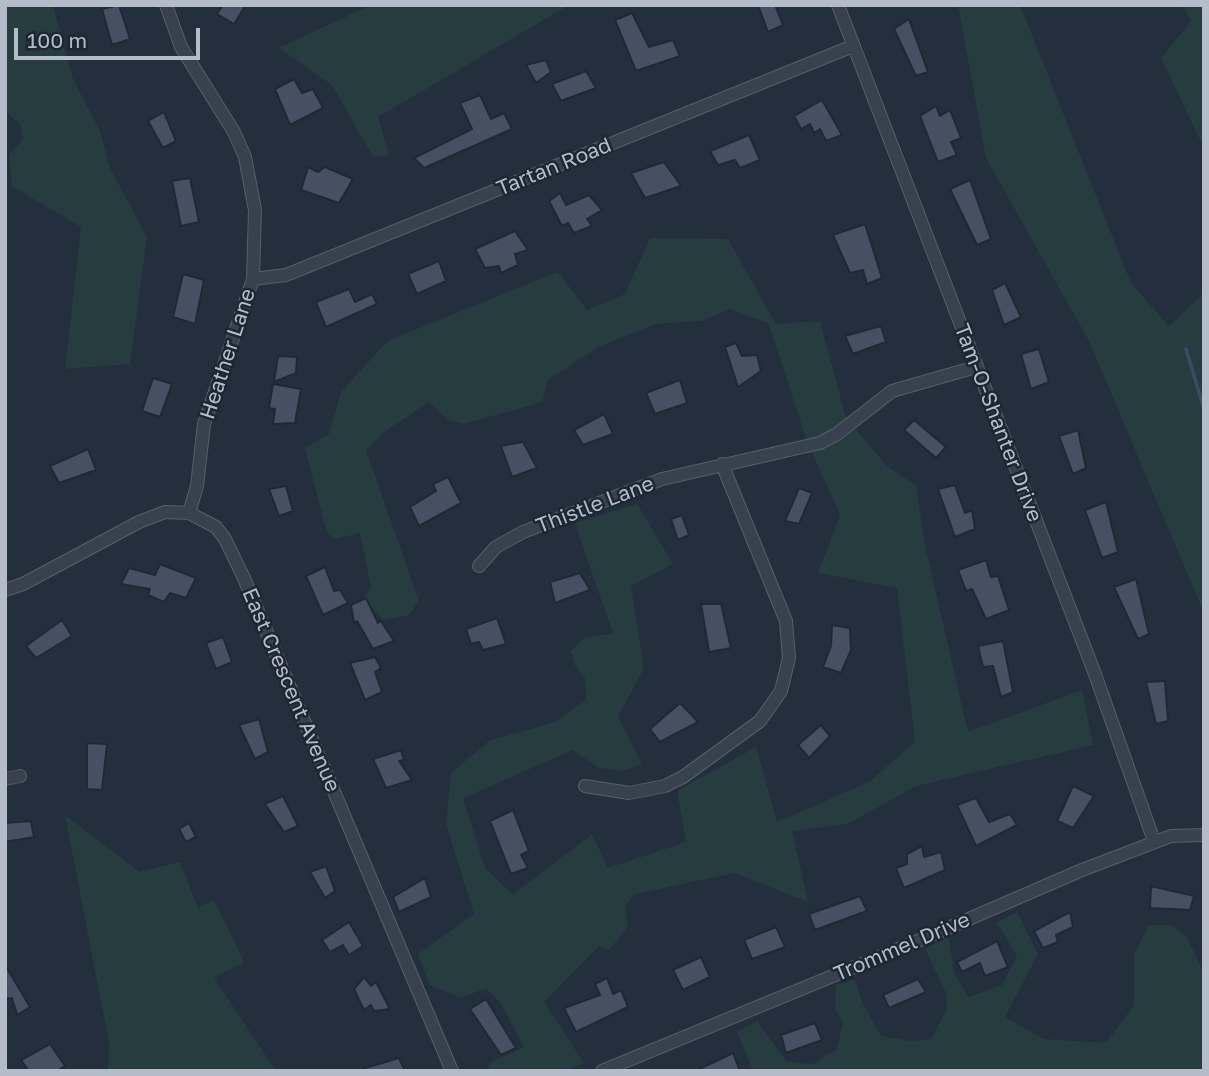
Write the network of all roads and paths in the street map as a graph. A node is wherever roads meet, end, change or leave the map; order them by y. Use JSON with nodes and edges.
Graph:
{"nodes":[{"id":1,"x":166,"y":5,"type":"edge"},
{"id":2,"x":838,"y":5,"type":"edge"},
{"id":3,"x":853,"y":46,"type":"junction"},
{"id":4,"x":253,"y":279,"type":"junction"},
{"id":5,"x":976,"y":367,"type":"junction"},
{"id":6,"x":722,"y":464,"type":"junction"},
{"id":7,"x":189,"y":513,"type":"junction"},
{"id":8,"x":479,"y":566,"type":"dead end"},
{"id":9,"x":5,"y":590,"type":"edge"},
{"id":10,"x":20,"y":776,"type":"dead end"},
{"id":11,"x":5,"y":779,"type":"edge"},
{"id":12,"x":585,"y":786,"type":"dead end"},
{"id":13,"x":1204,"y":835,"type":"edge"},
{"id":14,"x":1154,"y":841,"type":"junction"},
{"id":15,"x":452,"y":1071,"type":"edge"},
{"id":16,"x":603,"y":1071,"type":"edge"}],
"edges":[{"from":1,"to":4,"type":"street","name":"Heather Lane"},
{"from":2,"to":3,"type":"street","name":"Tam-O-Shanter Drive"},
{"from":3,"to":4,"type":"street","name":"Tartan Road"},
{"from":3,"to":5,"type":"street","name":"Tam-O-Shanter Drive"},
{"from":4,"to":7,"type":"street","name":"Heather Lane"},
{"from":5,"to":6,"type":"street","name":"Thistle Lane"},
{"from":5,"to":14,"type":"street","name":"Tam-O-Shanter Drive"},
{"from":6,"to":8,"type":"street","name":"Thistle Lane"},
{"from":6,"to":12,"type":"street"},
{"from":7,"to":9,"type":"street"},
{"from":7,"to":15,"type":"street","name":"East Crescent Avenue"},
{"from":10,"to":11,"type":"street"},
{"from":13,"to":14,"type":"street","name":"Trommel Drive"},
{"from":14,"to":16,"type":"street","name":"Trommel Drive"}]}
